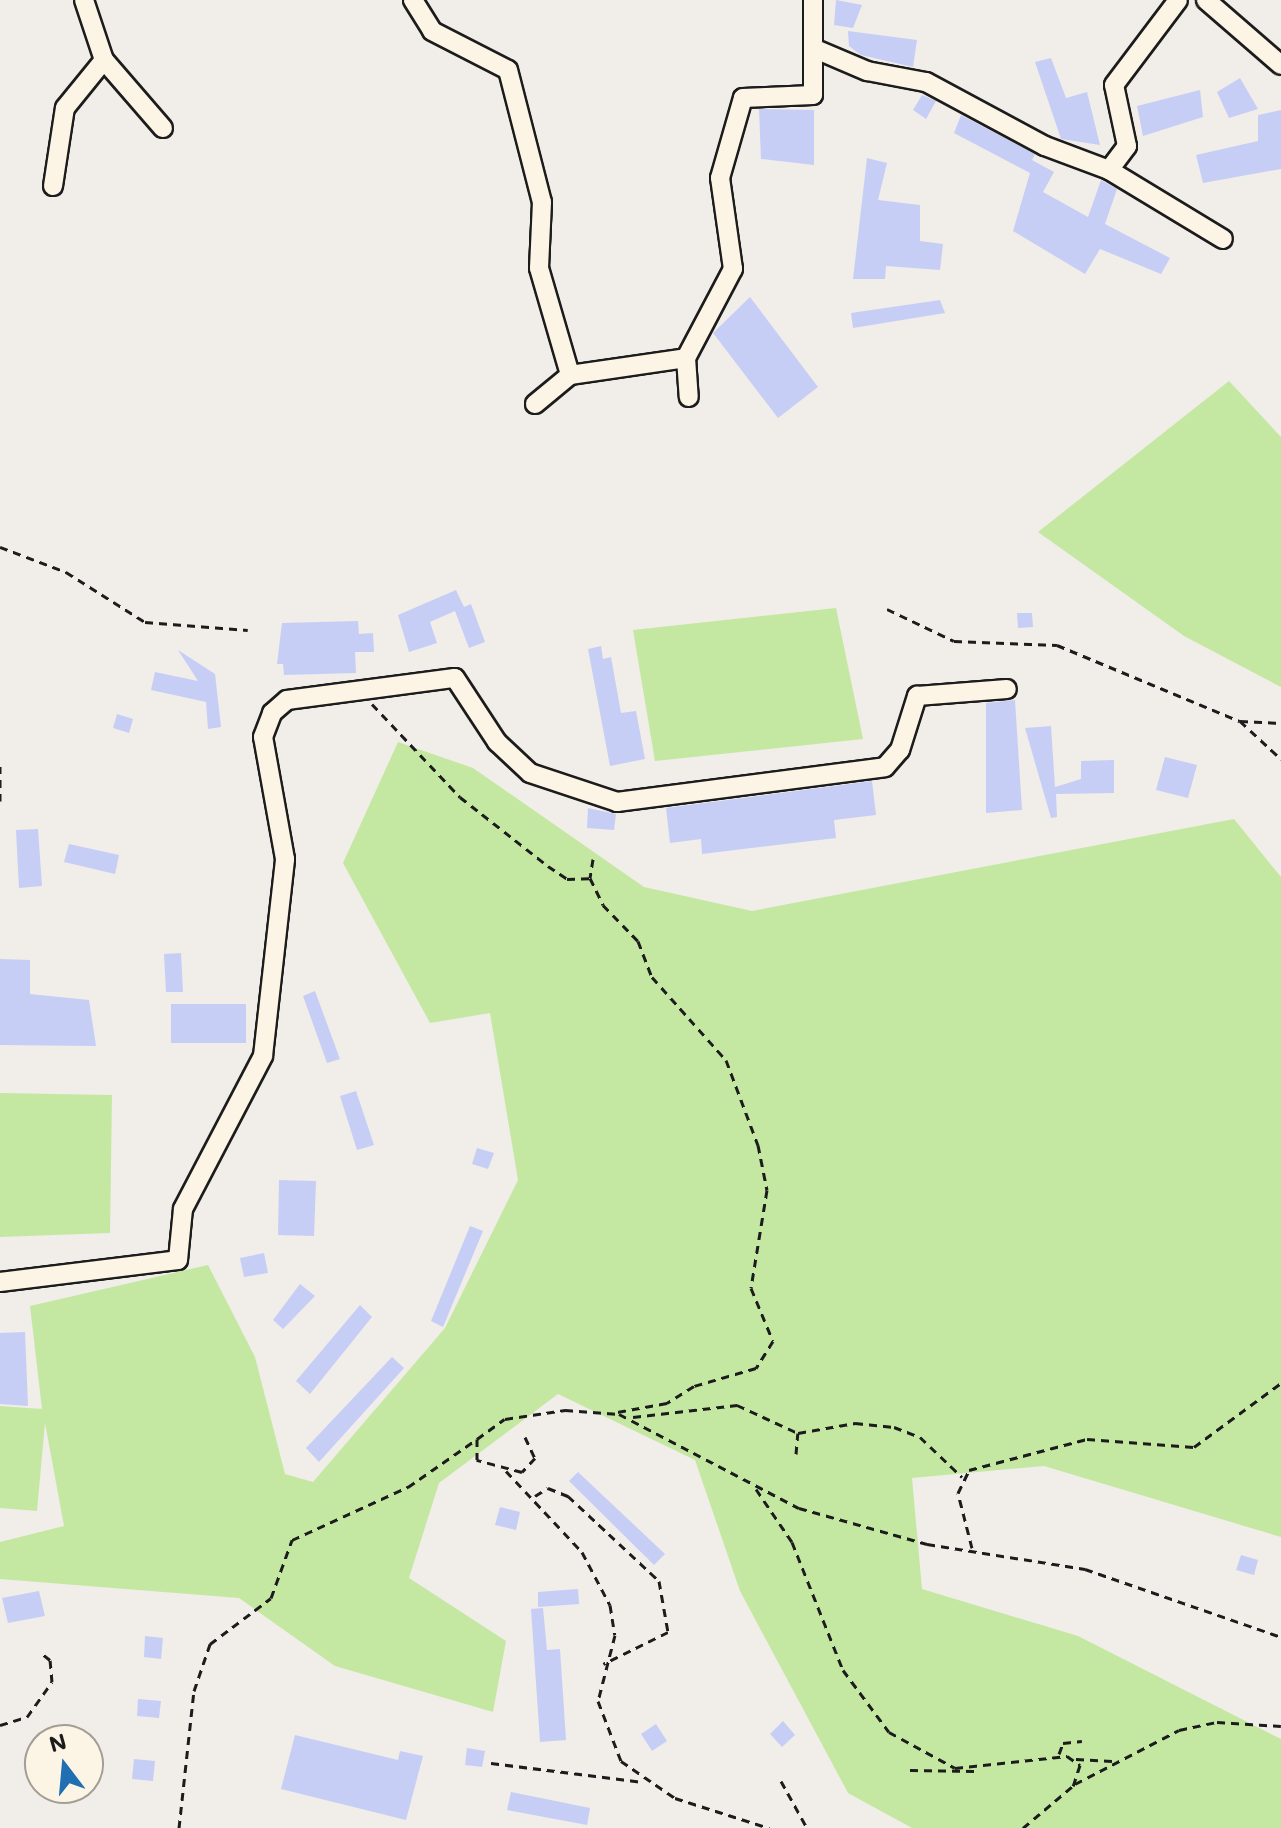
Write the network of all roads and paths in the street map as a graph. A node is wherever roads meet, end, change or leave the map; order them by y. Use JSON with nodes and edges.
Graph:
{"nodes":[{"id":1,"x":84,"y":0,"type":"edge"},
{"id":2,"x":413,"y":0,"type":"edge"},
{"id":3,"x":813,"y":0,"type":"edge"},
{"id":4,"x":1178,"y":0,"type":"edge"},
{"id":5,"x":1206,"y":0,"type":"edge"},
{"id":6,"x":813,"y":48,"type":"junction"},
{"id":7,"x":104,"y":60,"type":"junction"},
{"id":8,"x":1281,"y":65,"type":"edge"},
{"id":9,"x":163,"y":128,"type":"dead end"},
{"id":10,"x":1109,"y":170,"type":"junction"},
{"id":11,"x":53,"y":186,"type":"dead end"},
{"id":12,"x":1223,"y":239,"type":"dead end"},
{"id":13,"x":686,"y":358,"type":"junction"},
{"id":14,"x":570,"y":375,"type":"junction"},
{"id":15,"x":689,"y":397,"type":"dead end"},
{"id":16,"x":535,"y":404,"type":"dead end"},
{"id":17,"x":0,"y":547,"type":"edge"},
{"id":18,"x":887,"y":609,"type":"dead end"},
{"id":19,"x":248,"y":630,"type":"dead end"},
{"id":20,"x":1007,"y":689,"type":"dead end"},
{"id":21,"x":369,"y":696,"type":"dead end"},
{"id":22,"x":1240,"y":721,"type":"junction"},
{"id":23,"x":1281,"y":723,"type":"edge"},
{"id":24,"x":1281,"y":759,"type":"edge"},
{"id":25,"x":0,"y":766,"type":"edge"},
{"id":26,"x":0,"y":801,"type":"edge"},
{"id":27,"x":593,"y":859,"type":"dead end"},
{"id":28,"x":590,"y":878,"type":"junction"},
{"id":29,"x":0,"y":1282,"type":"edge"},
{"id":30,"x":1281,"y":1383,"type":"edge"},
{"id":31,"x":612,"y":1413,"type":"junction"},
{"id":32,"x":629,"y":1418,"type":"junction"},
{"id":33,"x":798,"y":1433,"type":"junction"},
{"id":34,"x":525,"y":1437,"type":"dead end"},
{"id":35,"x":477,"y":1439,"type":"junction"},
{"id":36,"x":796,"y":1454,"type":"dead end"},
{"id":37,"x":506,"y":1471,"type":"junction"},
{"id":38,"x":962,"y":1477,"type":"junction"},
{"id":39,"x":754,"y":1486,"type":"junction"},
{"id":40,"x":535,"y":1496,"type":"junction"},
{"id":41,"x":972,"y":1549,"type":"junction"},
{"id":42,"x":1281,"y":1637,"type":"edge"},
{"id":43,"x":40,"y":1652,"type":"dead end"},
{"id":44,"x":603,"y":1664,"type":"junction"},
{"id":45,"x":0,"y":1725,"type":"edge"},
{"id":46,"x":1281,"y":1726,"type":"edge"},
{"id":47,"x":1082,"y":1741,"type":"dead end"},
{"id":48,"x":1059,"y":1754,"type":"junction"},
{"id":49,"x":1072,"y":1758,"type":"junction"},
{"id":50,"x":1116,"y":1760,"type":"junction"},
{"id":51,"x":491,"y":1763,"type":"dead end"},
{"id":52,"x":986,"y":1769,"type":"junction"},
{"id":53,"x":910,"y":1770,"type":"dead end"},
{"id":54,"x":781,"y":1781,"type":"dead end"},
{"id":55,"x":643,"y":1782,"type":"junction"},
{"id":56,"x":1073,"y":1786,"type":"junction"},
{"id":57,"x":179,"y":1828,"type":"edge"},
{"id":58,"x":769,"y":1828,"type":"edge"},
{"id":59,"x":807,"y":1828,"type":"edge"},
{"id":60,"x":1023,"y":1828,"type":"edge"}],
"edges":[{"from":1,"to":7,"type":"street"},
{"from":2,"to":14,"type":"street"},
{"from":3,"to":6,"type":"street"},
{"from":4,"to":10,"type":"street"},
{"from":5,"to":8,"type":"street"},
{"from":6,"to":10,"type":"street"},
{"from":6,"to":13,"type":"street"},
{"from":7,"to":9,"type":"street"},
{"from":7,"to":11,"type":"street"},
{"from":10,"to":12,"type":"street"},
{"from":13,"to":14,"type":"street"},
{"from":13,"to":15,"type":"street"},
{"from":14,"to":16,"type":"street"},
{"from":17,"to":19,"type":"path"},
{"from":18,"to":22,"type":"path"},
{"from":20,"to":29,"type":"street"},
{"from":21,"to":28,"type":"path"},
{"from":22,"to":23,"type":"path"},
{"from":22,"to":24,"type":"path"},
{"from":25,"to":26,"type":"path"},
{"from":27,"to":28,"type":"path"},
{"from":28,"to":31,"type":"path"},
{"from":30,"to":38,"type":"path"},
{"from":31,"to":32,"type":"path"},
{"from":31,"to":35,"type":"path"},
{"from":32,"to":33,"type":"path"},
{"from":32,"to":39,"type":"path"},
{"from":33,"to":36,"type":"path"},
{"from":33,"to":38,"type":"path"},
{"from":34,"to":37,"type":"path"},
{"from":35,"to":37,"type":"path"},
{"from":35,"to":57,"type":"path"},
{"from":37,"to":40,"type":"path"},
{"from":38,"to":41,"type":"path"},
{"from":39,"to":41,"type":"path"},
{"from":39,"to":52,"type":"path"},
{"from":40,"to":44,"type":"path"},
{"from":40,"to":44,"type":"path"},
{"from":41,"to":42,"type":"path"},
{"from":43,"to":45,"type":"path"},
{"from":44,"to":55,"type":"path"},
{"from":46,"to":50,"type":"path"},
{"from":47,"to":48,"type":"path"},
{"from":48,"to":49,"type":"path"},
{"from":48,"to":52,"type":"path"},
{"from":49,"to":50,"type":"path"},
{"from":49,"to":56,"type":"path"},
{"from":50,"to":56,"type":"path"},
{"from":51,"to":55,"type":"path"},
{"from":52,"to":53,"type":"path"},
{"from":54,"to":59,"type":"path"},
{"from":55,"to":58,"type":"path"},
{"from":56,"to":60,"type":"path"}]}
